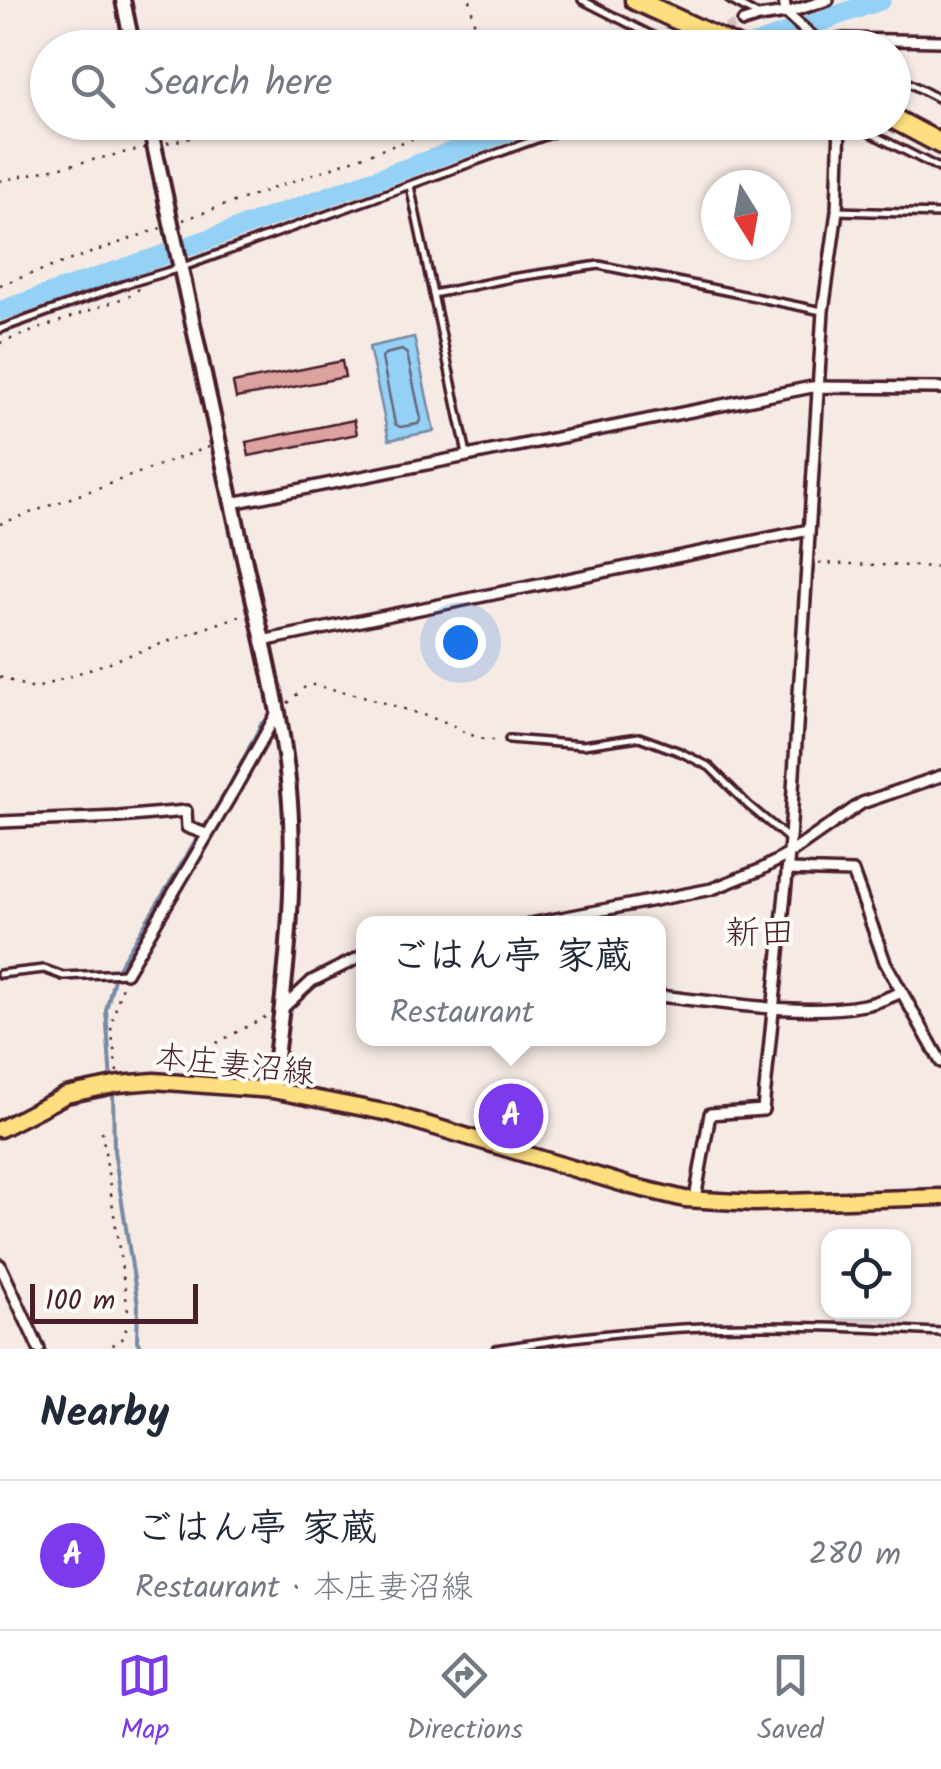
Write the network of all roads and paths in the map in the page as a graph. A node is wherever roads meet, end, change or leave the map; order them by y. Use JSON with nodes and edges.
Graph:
{"nodes":[{"id":1,"x":123,"y":0,"type":"edge"},
{"id":2,"x":470,"y":0,"type":"edge"},
{"id":3,"x":582,"y":0,"type":"edge"},
{"id":4,"x":635,"y":0,"type":"edge"},
{"id":5,"x":730,"y":0,"type":"edge"},
{"id":6,"x":784,"y":0,"type":"edge"},
{"id":7,"x":828,"y":0,"type":"edge"},
{"id":8,"x":790,"y":16,"type":"junction"},
{"id":9,"x":759,"y":17,"type":"junction"},
{"id":10,"x":743,"y":22,"type":"tunnel mouth"},
{"id":11,"x":129,"y":30,"type":"edge"},
{"id":12,"x":476,"y":30,"type":"edge"},
{"id":13,"x":641,"y":30,"type":"edge"},
{"id":14,"x":699,"y":30,"type":"edge"},
{"id":15,"x":806,"y":30,"type":"edge"},
{"id":16,"x":911,"y":40,"type":"edge"},
{"id":17,"x":941,"y":41,"type":"edge"},
{"id":18,"x":911,"y":85,"type":"edge"},
{"id":19,"x":941,"y":100,"type":"edge"},
{"id":20,"x":911,"y":128,"type":"edge"},
{"id":21,"x":153,"y":140,"type":"edge"},
{"id":22,"x":182,"y":140,"type":"edge"},
{"id":23,"x":412,"y":140,"type":"edge"},
{"id":24,"x":534,"y":140,"type":"edge"},
{"id":25,"x":839,"y":140,"type":"edge"},
{"id":26,"x":884,"y":140,"type":"edge"},
{"id":27,"x":941,"y":144,"type":"edge"},
{"id":28,"x":154,"y":146,"type":"junction"},
{"id":29,"x":941,"y":169,"type":"edge"},
{"id":30,"x":0,"y":180,"type":"edge"},
{"id":31,"x":410,"y":185,"type":"junction"},
{"id":32,"x":836,"y":211,"type":"junction"},
{"id":33,"x":941,"y":214,"type":"edge"},
{"id":34,"x":172,"y":230,"type":"junction"},
{"id":35,"x":180,"y":266,"type":"junction"},
{"id":36,"x":150,"y":277,"type":"junction"},
{"id":37,"x":0,"y":285,"type":"edge"},
{"id":38,"x":432,"y":294,"type":"junction"},
{"id":39,"x":823,"y":311,"type":"junction"},
{"id":40,"x":0,"y":330,"type":"edge"},
{"id":41,"x":0,"y":343,"type":"edge"},
{"id":42,"x":818,"y":386,"type":"junction"},
{"id":43,"x":941,"y":388,"type":"edge"},
{"id":44,"x":220,"y":443,"type":"junction"},
{"id":45,"x":468,"y":457,"type":"junction"},
{"id":46,"x":232,"y":503,"type":"junction"},
{"id":47,"x":0,"y":524,"type":"edge"},
{"id":48,"x":809,"y":530,"type":"junction"},
{"id":49,"x":807,"y":562,"type":"junction"},
{"id":50,"x":941,"y":567,"type":"edge"},
{"id":51,"x":256,"y":611,"type":"junction"},
{"id":52,"x":262,"y":641,"type":"junction"},
{"id":53,"x":0,"y":676,"type":"edge"},
{"id":54,"x":277,"y":714,"type":"junction"},
{"id":55,"x":509,"y":739,"type":"joint"},
{"id":56,"x":941,"y":776,"type":"edge"},
{"id":57,"x":0,"y":822,"type":"edge"},
{"id":58,"x":206,"y":834,"type":"junction"},
{"id":59,"x":790,"y":840,"type":"junction"},
{"id":60,"x":788,"y":854,"type":"junction"},
{"id":61,"x":786,"y":870,"type":"junction"},
{"id":62,"x":580,"y":916,"type":"edge"},
{"id":63,"x":356,"y":959,"type":"edge"},
{"id":64,"x":126,"y":973,"type":"junction"},
{"id":65,"x":0,"y":974,"type":"edge"},
{"id":66,"x":902,"y":992,"type":"junction"},
{"id":67,"x":666,"y":997,"type":"edge"},
{"id":68,"x":774,"y":1007,"type":"junction"},
{"id":69,"x":282,"y":1009,"type":"junction"},
{"id":70,"x":941,"y":1062,"type":"edge"},
{"id":71,"x":154,"y":1081,"type":"junction"},
{"id":72,"x":119,"y":1084,"type":"junction"},
{"id":73,"x":272,"y":1090,"type":"junction"},
{"id":74,"x":0,"y":1129,"type":"edge"},
{"id":75,"x":102,"y":1131,"type":"dead end"},
{"id":76,"x":941,"y":1197,"type":"edge"},
{"id":77,"x":695,"y":1200,"type":"junction"},
{"id":78,"x":0,"y":1265,"type":"edge"},
{"id":79,"x":941,"y":1332,"type":"edge"},
{"id":80,"x":39,"y":1349,"type":"edge"},
{"id":81,"x":108,"y":1349,"type":"edge"},
{"id":82,"x":496,"y":1349,"type":"edge"}],
"edges":[{"from":1,"to":11,"type":"street"},
{"from":2,"to":12,"type":"path"},
{"from":3,"to":13,"type":"lane"},
{"from":4,"to":14,"type":"highway"},
{"from":5,"to":9,"type":"lane"},
{"from":6,"to":8,"type":"street"},
{"from":7,"to":8,"type":"street"},
{"from":8,"to":9,"type":"street"},
{"from":8,"to":15,"type":"street"},
{"from":9,"to":10,"type":"street"},
{"from":16,"to":17,"type":"street"},
{"from":18,"to":19,"type":"lane"},
{"from":20,"to":27,"type":"highway"},
{"from":21,"to":28,"type":"street"},
{"from":22,"to":28,"type":"path"},
{"from":23,"to":34,"type":"path"},
{"from":24,"to":31,"type":"lane"},
{"from":25,"to":32,"type":"street"},
{"from":26,"to":29,"type":"lane"},
{"from":28,"to":30,"type":"path"},
{"from":28,"to":34,"type":"street"},
{"from":31,"to":35,"type":"lane"},
{"from":31,"to":38,"type":"lane"},
{"from":32,"to":33,"type":"lane"},
{"from":32,"to":39,"type":"street"},
{"from":34,"to":35,"type":"street"},
{"from":34,"to":37,"type":"path"},
{"from":35,"to":36,"type":"lane"},
{"from":35,"to":44,"type":"street"},
{"from":36,"to":40,"type":"lane"},
{"from":36,"to":41,"type":"path"},
{"from":38,"to":39,"type":"lane"},
{"from":38,"to":45,"type":"lane"},
{"from":39,"to":42,"type":"street"},
{"from":42,"to":43,"type":"street"},
{"from":42,"to":45,"type":"street"},
{"from":42,"to":48,"type":"street"},
{"from":44,"to":46,"type":"street"},
{"from":44,"to":47,"type":"path"},
{"from":45,"to":46,"type":"street"},
{"from":46,"to":51,"type":"street"},
{"from":48,"to":49,"type":"street"},
{"from":48,"to":52,"type":"street"},
{"from":49,"to":50,"type":"path"},
{"from":49,"to":59,"type":"street"},
{"from":51,"to":52,"type":"street"},
{"from":51,"to":53,"type":"path"},
{"from":52,"to":54,"type":"street"},
{"from":54,"to":55,"type":"path"},
{"from":54,"to":58,"type":"street"},
{"from":54,"to":69,"type":"street"},
{"from":55,"to":59,"type":"lane"},
{"from":56,"to":60,"type":"street"},
{"from":57,"to":58,"type":"street"},
{"from":58,"to":64,"type":"street"},
{"from":59,"to":60,"type":"street"},
{"from":60,"to":61,"type":"street"},
{"from":60,"to":62,"type":"street"},
{"from":61,"to":66,"type":"street"},
{"from":61,"to":68,"type":"street"},
{"from":63,"to":69,"type":"street"},
{"from":64,"to":65,"type":"lane"},
{"from":64,"to":72,"type":"path"},
{"from":66,"to":68,"type":"street"},
{"from":66,"to":70,"type":"street"},
{"from":67,"to":68,"type":"street"},
{"from":68,"to":77,"type":"street"},
{"from":69,"to":71,"type":"path"},
{"from":69,"to":73,"type":"street"},
{"from":71,"to":72,"type":"main road","name":"本庄妻沼線"},
{"from":71,"to":73,"type":"main road","name":"本庄妻沼線"},
{"from":72,"to":74,"type":"main road","name":"本庄妻沼線"},
{"from":73,"to":77,"type":"main road","name":"本庄妻沼線"},
{"from":75,"to":81,"type":"path"},
{"from":76,"to":77,"type":"main road","name":"本庄妻沼線"},
{"from":78,"to":80,"type":"street"},
{"from":79,"to":82,"type":"lane"}]}
